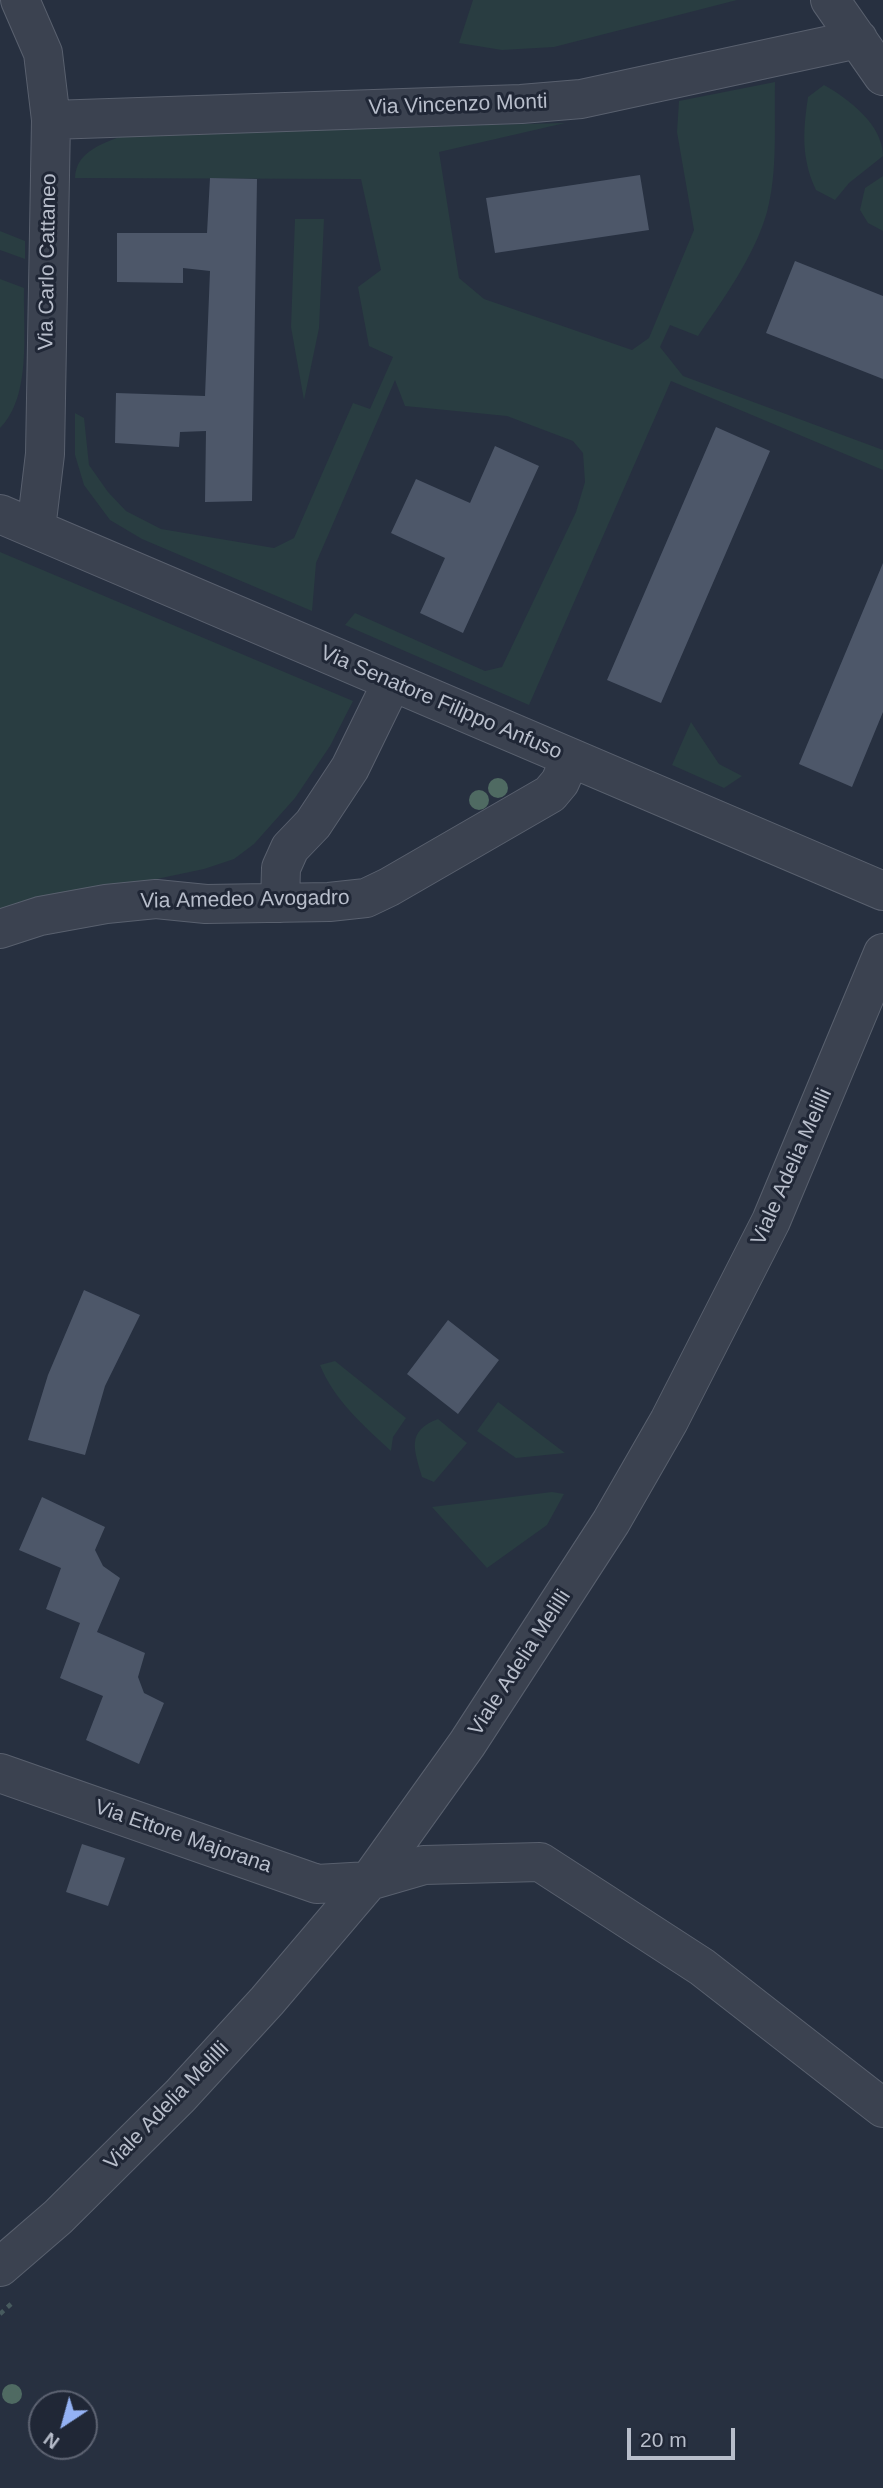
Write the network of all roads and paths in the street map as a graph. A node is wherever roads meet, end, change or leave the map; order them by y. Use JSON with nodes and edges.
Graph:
{"nodes":[{"id":1,"x":20,"y":0,"type":"edge"},
{"id":2,"x":830,"y":0,"type":"edge"},
{"id":3,"x":858,"y":39,"type":"junction"},
{"id":4,"x":883,"y":76,"type":"edge"},
{"id":5,"x":51,"y":120,"type":"junction"},
{"id":6,"x":0,"y":514,"type":"edge"},
{"id":7,"x":36,"y":529,"type":"junction"},
{"id":8,"x":392,"y":682,"type":"junction"},
{"id":9,"x":570,"y":759,"type":"junction"},
{"id":10,"x":883,"y":891,"type":"edge"},
{"id":11,"x":280,"y":903,"type":"junction"},
{"id":12,"x":0,"y":929,"type":"edge"},
{"id":13,"x":883,"y":953,"type":"edge"},
{"id":14,"x":0,"y":1773,"type":"edge"},
{"id":15,"x":369,"y":1881,"type":"junction"},
{"id":16,"x":883,"y":2108,"type":"edge"},
{"id":17,"x":0,"y":2267,"type":"edge"}],
"edges":[{"from":1,"to":5,"type":"street","name":"Via Carlo Cattaneo"},
{"from":2,"to":3,"type":"street"},
{"from":3,"to":4,"type":"street"},
{"from":3,"to":5,"type":"street","name":"Via Vincenzo Monti"},
{"from":5,"to":7,"type":"street","name":"Via Carlo Cattaneo"},
{"from":6,"to":7,"type":"street","name":"Via Senatore Filippo Anfuso"},
{"from":7,"to":8,"type":"street","name":"Via Senatore Filippo Anfuso"},
{"from":8,"to":9,"type":"street","name":"Via Senatore Filippo Anfuso"},
{"from":8,"to":11,"type":"street"},
{"from":9,"to":10,"type":"street","name":"Via Senatore Filippo Anfuso"},
{"from":9,"to":11,"type":"street","name":"Via Amedeo Avogadro"},
{"from":11,"to":12,"type":"street","name":"Via Amedeo Avogadro"},
{"from":13,"to":15,"type":"street","name":"Viale Adelia Melilli"},
{"from":14,"to":15,"type":"street","name":"Via Ettore Majorana"},
{"from":15,"to":16,"type":"street","name":"Via Ettore Majorana"},
{"from":15,"to":17,"type":"street","name":"Viale Adelia Melilli"}]}
